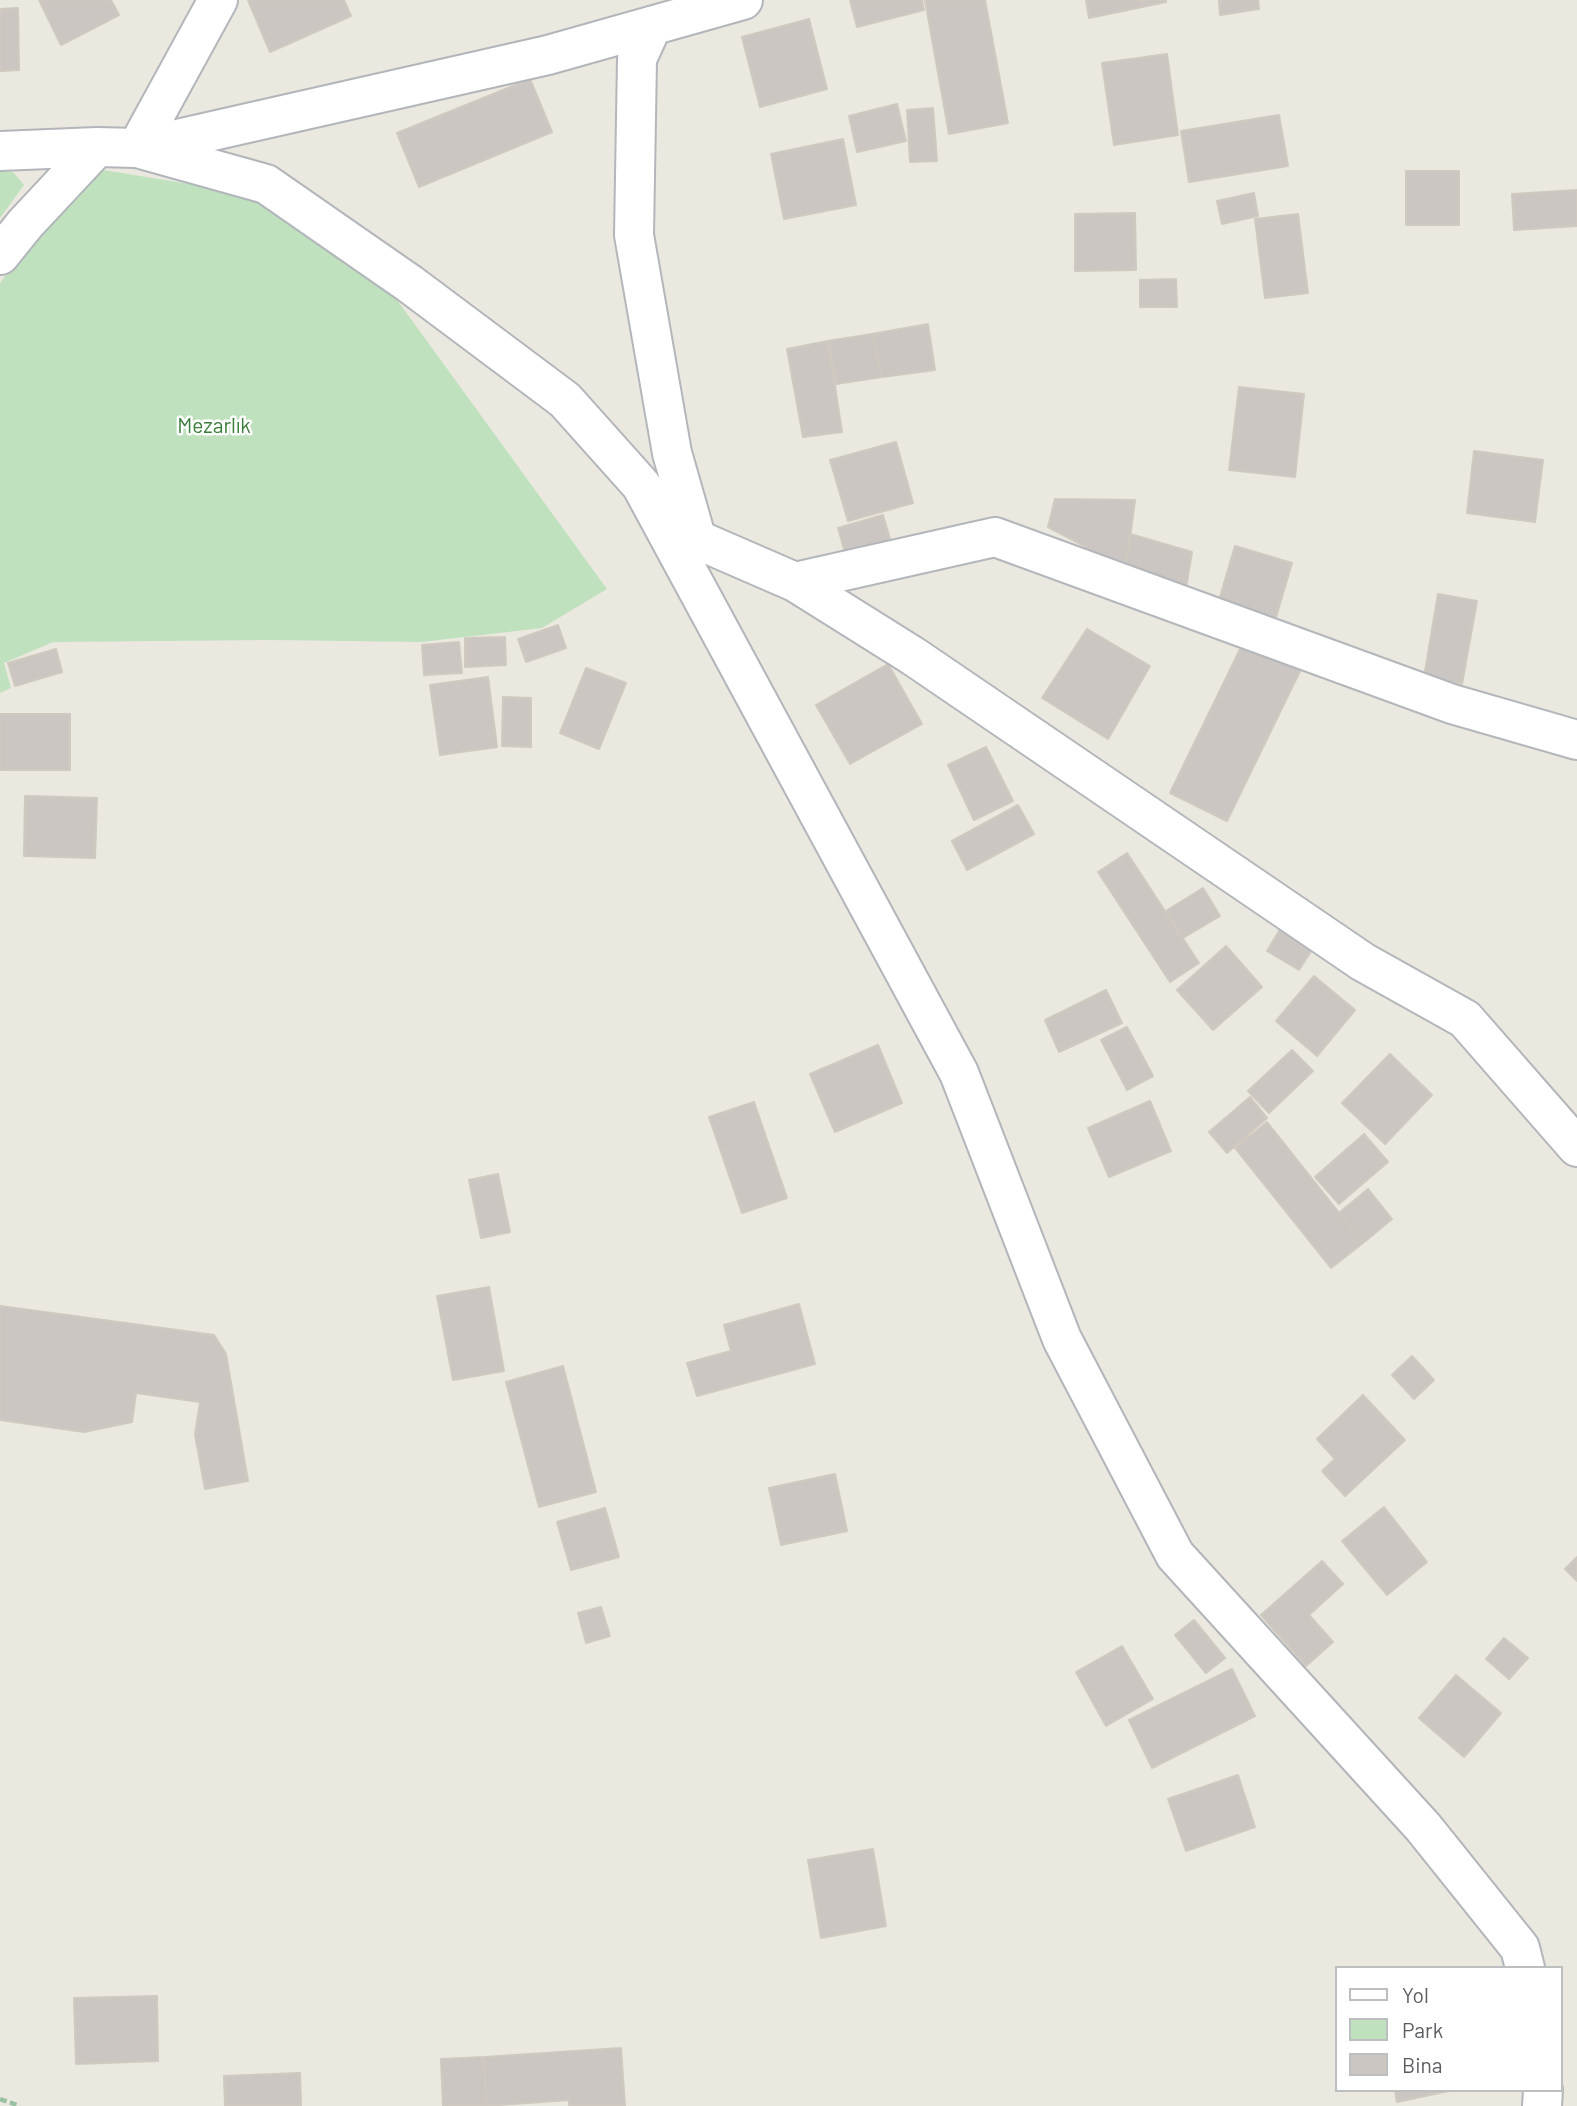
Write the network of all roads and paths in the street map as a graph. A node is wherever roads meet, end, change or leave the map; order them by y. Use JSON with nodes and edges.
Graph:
{"nodes":[{"id":1,"x":219,"y":0,"type":"edge"},
{"id":2,"x":743,"y":0,"type":"edge"},
{"id":3,"x":652,"y":26,"type":"junction"},
{"id":4,"x":97,"y":147,"type":"junction"},
{"id":5,"x":137,"y":148,"type":"junction"},
{"id":6,"x":0,"y":151,"type":"edge"},
{"id":7,"x":0,"y":255,"type":"edge"},
{"id":8,"x":641,"y":485,"type":"junction"},
{"id":9,"x":696,"y":539,"type":"junction"},
{"id":10,"x":795,"y":582,"type":"junction"},
{"id":11,"x":1577,"y":740,"type":"edge"},
{"id":12,"x":1577,"y":1147,"type":"edge"},
{"id":13,"x":1524,"y":1966,"type":"edge"},
{"id":14,"x":0,"y":2099,"type":"edge"},
{"id":15,"x":20,"y":2106,"type":"edge"}],
"edges":[{"from":1,"to":5,"type":"street"},
{"from":2,"to":3,"type":"street"},
{"from":3,"to":5,"type":"street"},
{"from":3,"to":9,"type":"street"},
{"from":4,"to":5,"type":"street"},
{"from":4,"to":6,"type":"street"},
{"from":4,"to":7,"type":"street"},
{"from":5,"to":8,"type":"street"},
{"from":8,"to":9,"type":"street"},
{"from":8,"to":13,"type":"street"},
{"from":9,"to":10,"type":"street"},
{"from":10,"to":11,"type":"street"},
{"from":10,"to":12,"type":"street"},
{"from":14,"to":15,"type":"path"}]}
